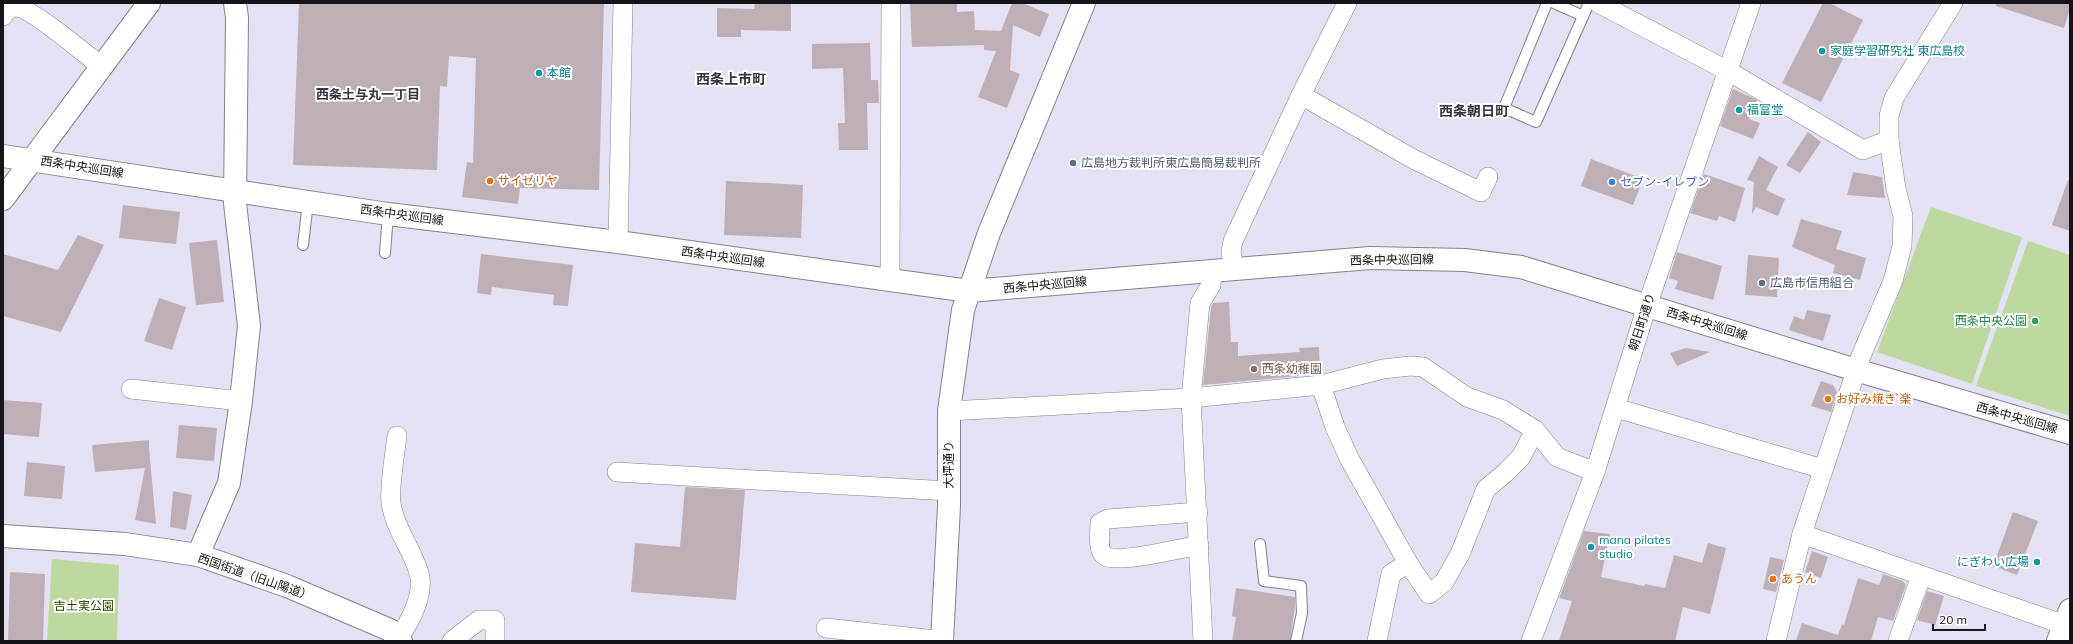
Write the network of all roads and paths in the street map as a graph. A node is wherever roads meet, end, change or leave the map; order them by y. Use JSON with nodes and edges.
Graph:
{"nodes":[{"id":1,"x":149,"y":3,"type":"edge"},
{"id":2,"x":235,"y":3,"type":"edge"},
{"id":3,"x":623,"y":3,"type":"edge"},
{"id":4,"x":890,"y":3,"type":"edge"},
{"id":5,"x":1084,"y":3,"type":"edge"},
{"id":6,"x":1347,"y":3,"type":"edge"},
{"id":7,"x":1547,"y":3,"type":"edge"},
{"id":8,"x":1554,"y":3,"type":"edge"},
{"id":9,"x":1589,"y":3,"type":"edge"},
{"id":10,"x":1598,"y":3,"type":"edge"},
{"id":11,"x":1751,"y":3,"type":"edge"},
{"id":12,"x":1952,"y":3,"type":"edge"},
{"id":13,"x":3,"y":16,"type":"edge"},
{"id":14,"x":1583,"y":16,"type":"junction"},
{"id":15,"x":102,"y":67,"type":"junction"},
{"id":16,"x":1728,"y":71,"type":"junction"},
{"id":17,"x":1301,"y":95,"type":"junction"},
{"id":18,"x":1890,"y":140,"type":"junction"},
{"id":19,"x":3,"y":156,"type":"edge"},
{"id":20,"x":33,"y":160,"type":"junction"},
{"id":21,"x":1488,"y":177,"type":"dead end"},
{"id":22,"x":235,"y":190,"type":"junction"},
{"id":23,"x":3,"y":199,"type":"edge"},
{"id":24,"x":308,"y":202,"type":"junction"},
{"id":25,"x":388,"y":214,"type":"junction"},
{"id":26,"x":618,"y":242,"type":"junction"},
{"id":27,"x":303,"y":245,"type":"dead end"},
{"id":28,"x":385,"y":253,"type":"dead end"},
{"id":29,"x":1234,"y":270,"type":"junction"},
{"id":30,"x":1212,"y":272,"type":"junction"},
{"id":31,"x":890,"y":280,"type":"junction"},
{"id":32,"x":969,"y":291,"type":"junction"},
{"id":33,"x":1647,"y":306,"type":"junction"},
{"id":34,"x":1856,"y":370,"type":"junction"},
{"id":35,"x":1321,"y":385,"type":"junction"},
{"id":36,"x":131,"y":390,"type":"dead end"},
{"id":37,"x":1191,"y":398,"type":"junction"},
{"id":38,"x":241,"y":401,"type":"junction"},
{"id":39,"x":1616,"y":408,"type":"junction"},
{"id":40,"x":949,"y":411,"type":"junction"},
{"id":41,"x":1535,"y":430,"type":"junction"},
{"id":42,"x":2070,"y":433,"type":"edge"},
{"id":43,"x":397,"y":436,"type":"dead end"},
{"id":44,"x":1823,"y":469,"type":"junction"},
{"id":45,"x":617,"y":472,"type":"dead end"},
{"id":46,"x":1595,"y":472,"type":"junction"},
{"id":47,"x":949,"y":491,"type":"junction"},
{"id":48,"x":1198,"y":512,"type":"junction"},
{"id":49,"x":1802,"y":534,"type":"junction"},
{"id":50,"x":3,"y":536,"type":"edge"},
{"id":51,"x":1260,"y":544,"type":"dead end"},
{"id":52,"x":1199,"y":545,"type":"junction"},
{"id":53,"x":198,"y":556,"type":"junction"},
{"id":54,"x":1408,"y":563,"type":"junction"},
{"id":55,"x":1921,"y":576,"type":"junction"},
{"id":56,"x":2064,"y":625,"type":"edge"},
{"id":57,"x":826,"y":628,"type":"dead end"},
{"id":58,"x":400,"y":639,"type":"edge"},
{"id":59,"x":452,"y":641,"type":"edge"},
{"id":60,"x":496,"y":641,"type":"edge"},
{"id":61,"x":942,"y":641,"type":"edge"},
{"id":62,"x":1204,"y":641,"type":"edge"},
{"id":63,"x":1296,"y":641,"type":"edge"},
{"id":64,"x":1377,"y":641,"type":"edge"},
{"id":65,"x":1531,"y":641,"type":"edge"},
{"id":66,"x":1776,"y":641,"type":"edge"},
{"id":67,"x":1898,"y":641,"type":"edge"}],
"edges":[{"from":1,"to":15,"type":"street"},
{"from":2,"to":22,"type":"street"},
{"from":3,"to":26,"type":"street"},
{"from":4,"to":31,"type":"street"},
{"from":5,"to":32,"type":"street","name":"大坪通り"},
{"from":6,"to":17,"type":"street"},
{"from":7,"to":14,"type":"lane"},
{"from":8,"to":14,"type":"lane"},
{"from":9,"to":14,"type":"lane"},
{"from":10,"to":16,"type":"street"},
{"from":11,"to":16,"type":"street","name":"朝日町通り"},
{"from":12,"to":18,"type":"street"},
{"from":13,"to":15,"type":"street"},
{"from":15,"to":20,"type":"street"},
{"from":16,"to":18,"type":"street"},
{"from":16,"to":33,"type":"street","name":"朝日町通り"},
{"from":17,"to":21,"type":"street"},
{"from":17,"to":29,"type":"street"},
{"from":18,"to":34,"type":"street"},
{"from":19,"to":20,"type":"street","name":"西条中央巡回線"},
{"from":20,"to":22,"type":"street","name":"西条中央巡回線"},
{"from":20,"to":23,"type":"street"},
{"from":22,"to":24,"type":"street","name":"西条中央巡回線"},
{"from":22,"to":38,"type":"street"},
{"from":24,"to":25,"type":"street","name":"西条中央巡回線"},
{"from":24,"to":27,"type":"lane"},
{"from":25,"to":26,"type":"street","name":"西条中央巡回線"},
{"from":25,"to":28,"type":"lane"},
{"from":26,"to":31,"type":"street","name":"西条中央巡回線"},
{"from":29,"to":30,"type":"street","name":"西条中央巡回線"},
{"from":29,"to":33,"type":"street","name":"西条中央巡回線"},
{"from":30,"to":32,"type":"street","name":"西条中央巡回線"},
{"from":30,"to":37,"type":"street"},
{"from":31,"to":32,"type":"street","name":"西条中央巡回線"},
{"from":32,"to":40,"type":"street","name":"大坪通り"},
{"from":33,"to":34,"type":"street","name":"西条中央巡回線"},
{"from":33,"to":39,"type":"street","name":"朝日町通り"},
{"from":34,"to":42,"type":"street","name":"西条中央巡回線"},
{"from":34,"to":44,"type":"street"},
{"from":35,"to":37,"type":"street"},
{"from":35,"to":41,"type":"street"},
{"from":35,"to":54,"type":"street"},
{"from":36,"to":38,"type":"street"},
{"from":37,"to":40,"type":"street"},
{"from":37,"to":48,"type":"street"},
{"from":38,"to":53,"type":"street"},
{"from":39,"to":44,"type":"street"},
{"from":39,"to":46,"type":"street","name":"朝日町通り"},
{"from":40,"to":47,"type":"street","name":"大坪通り"},
{"from":41,"to":46,"type":"street"},
{"from":41,"to":54,"type":"street"},
{"from":43,"to":58,"type":"street"},
{"from":44,"to":49,"type":"street"},
{"from":45,"to":47,"type":"street"},
{"from":46,"to":65,"type":"street","name":"朝日町通り"},
{"from":47,"to":61,"type":"street","name":"大坪通り"},
{"from":48,"to":52,"type":"street"},
{"from":48,"to":52,"type":"street"},
{"from":49,"to":55,"type":"street"},
{"from":49,"to":66,"type":"street"},
{"from":50,"to":53,"type":"street","name":"西国街道（旧山陽道）"},
{"from":51,"to":63,"type":"lane"},
{"from":52,"to":62,"type":"street"},
{"from":53,"to":58,"type":"street","name":"西国街道（旧山陽道）"},
{"from":54,"to":64,"type":"street"},
{"from":55,"to":56,"type":"street"},
{"from":55,"to":67,"type":"street"},
{"from":57,"to":61,"type":"street"},
{"from":59,"to":60,"type":"street"}]}
